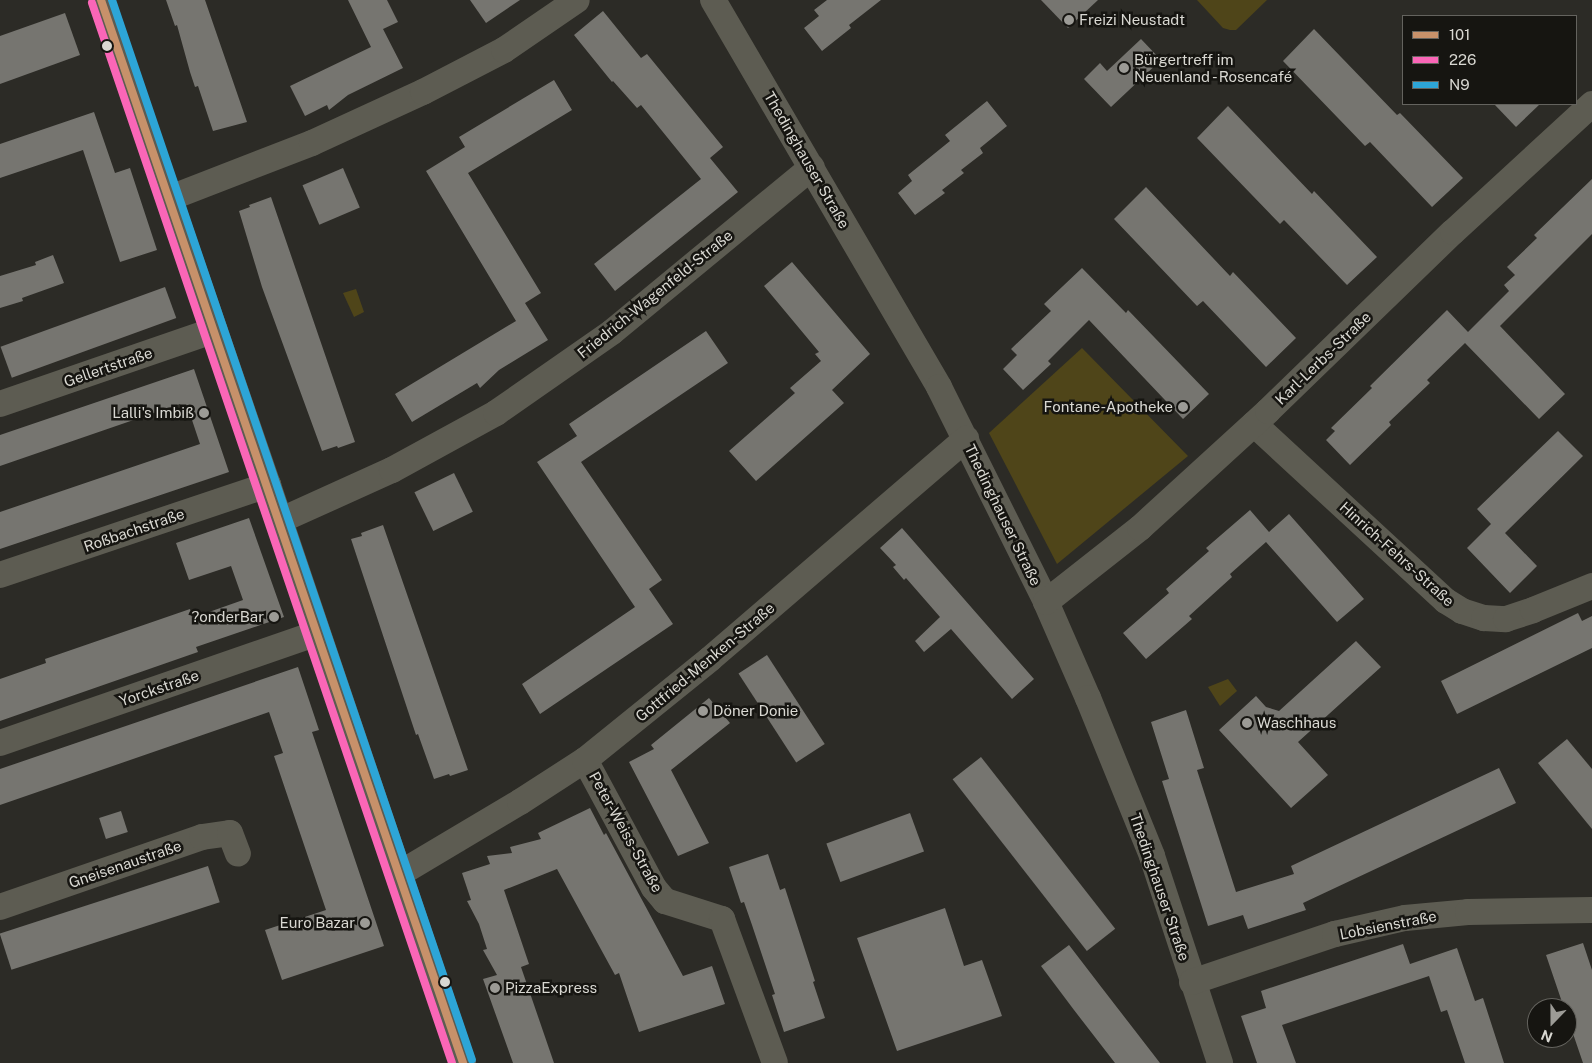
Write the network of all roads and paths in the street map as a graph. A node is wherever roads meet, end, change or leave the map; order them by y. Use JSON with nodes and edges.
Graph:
{"nodes":[{"id":1,"x":101,"y":0,"type":"edge"},
{"id":2,"x":577,"y":0,"type":"edge"},
{"id":3,"x":713,"y":0,"type":"edge"},
{"id":4,"x":1592,"y":104,"type":"edge"},
{"id":5,"x":812,"y":167,"type":"junction"},
{"id":6,"x":170,"y":198,"type":"junction"},
{"id":7,"x":215,"y":330,"type":"junction"},
{"id":8,"x":0,"y":404,"type":"edge"},
{"id":9,"x":1254,"y":424,"type":"junction"},
{"id":10,"x":966,"y":439,"type":"junction"},
{"id":11,"x":268,"y":484,"type":"junction"},
{"id":12,"x":279,"y":521,"type":"junction"},
{"id":13,"x":0,"y":575,"type":"edge"},
{"id":14,"x":1592,"y":586,"type":"edge"},
{"id":15,"x":1046,"y":602,"type":"junction"},
{"id":16,"x":318,"y":633,"type":"junction"},
{"id":17,"x":0,"y":743,"type":"edge"},
{"id":18,"x":585,"y":760,"type":"junction"},
{"id":19,"x":238,"y":854,"type":"dead end"},
{"id":20,"x":399,"y":874,"type":"junction"},
{"id":21,"x":0,"y":908,"type":"edge"},
{"id":22,"x":1592,"y":910,"type":"edge"},
{"id":23,"x":1192,"y":982,"type":"junction"},
{"id":24,"x":463,"y":1063,"type":"edge"},
{"id":25,"x":775,"y":1063,"type":"edge"},
{"id":26,"x":1220,"y":1063,"type":"edge"}],
"edges":[{"from":1,"to":6,"type":"street"},
{"from":2,"to":6,"type":"street"},
{"from":3,"to":5,"type":"street","name":"Thedinghauser Straße"},
{"from":4,"to":9,"type":"street","name":"Karl-Lerbs-Straße"},
{"from":5,"to":10,"type":"street","name":"Thedinghauser Straße"},
{"from":5,"to":12,"type":"street","name":"Friedrich-Wagenfeld-Straße"},
{"from":6,"to":7,"type":"street"},
{"from":7,"to":8,"type":"street","name":"Gellertstraße"},
{"from":7,"to":11,"type":"street"},
{"from":9,"to":14,"type":"street","name":"Hinrich-Fehrs-Straße"},
{"from":9,"to":15,"type":"street","name":"Karl-Lerbs-Straße"},
{"from":10,"to":15,"type":"street","name":"Thedinghauser Straße"},
{"from":10,"to":18,"type":"street","name":"Gottfried-Menken-Straße"},
{"from":11,"to":12,"type":"street"},
{"from":11,"to":13,"type":"street","name":"Roßbachstraße"},
{"from":12,"to":16,"type":"street"},
{"from":15,"to":23,"type":"street","name":"Thedinghauser Straße"},
{"from":16,"to":17,"type":"street","name":"Yorckstraße"},
{"from":16,"to":20,"type":"street"},
{"from":18,"to":20,"type":"street","name":"Gottfried-Menken-Straße"},
{"from":18,"to":25,"type":"street","name":"Peter-Weiss-Straße"},
{"from":19,"to":21,"type":"street","name":"Gneisenaustraße"},
{"from":20,"to":24,"type":"street"},
{"from":22,"to":23,"type":"street","name":"Lobsienstraße"},
{"from":23,"to":26,"type":"street","name":"Thedinghauser Straße"}]}
